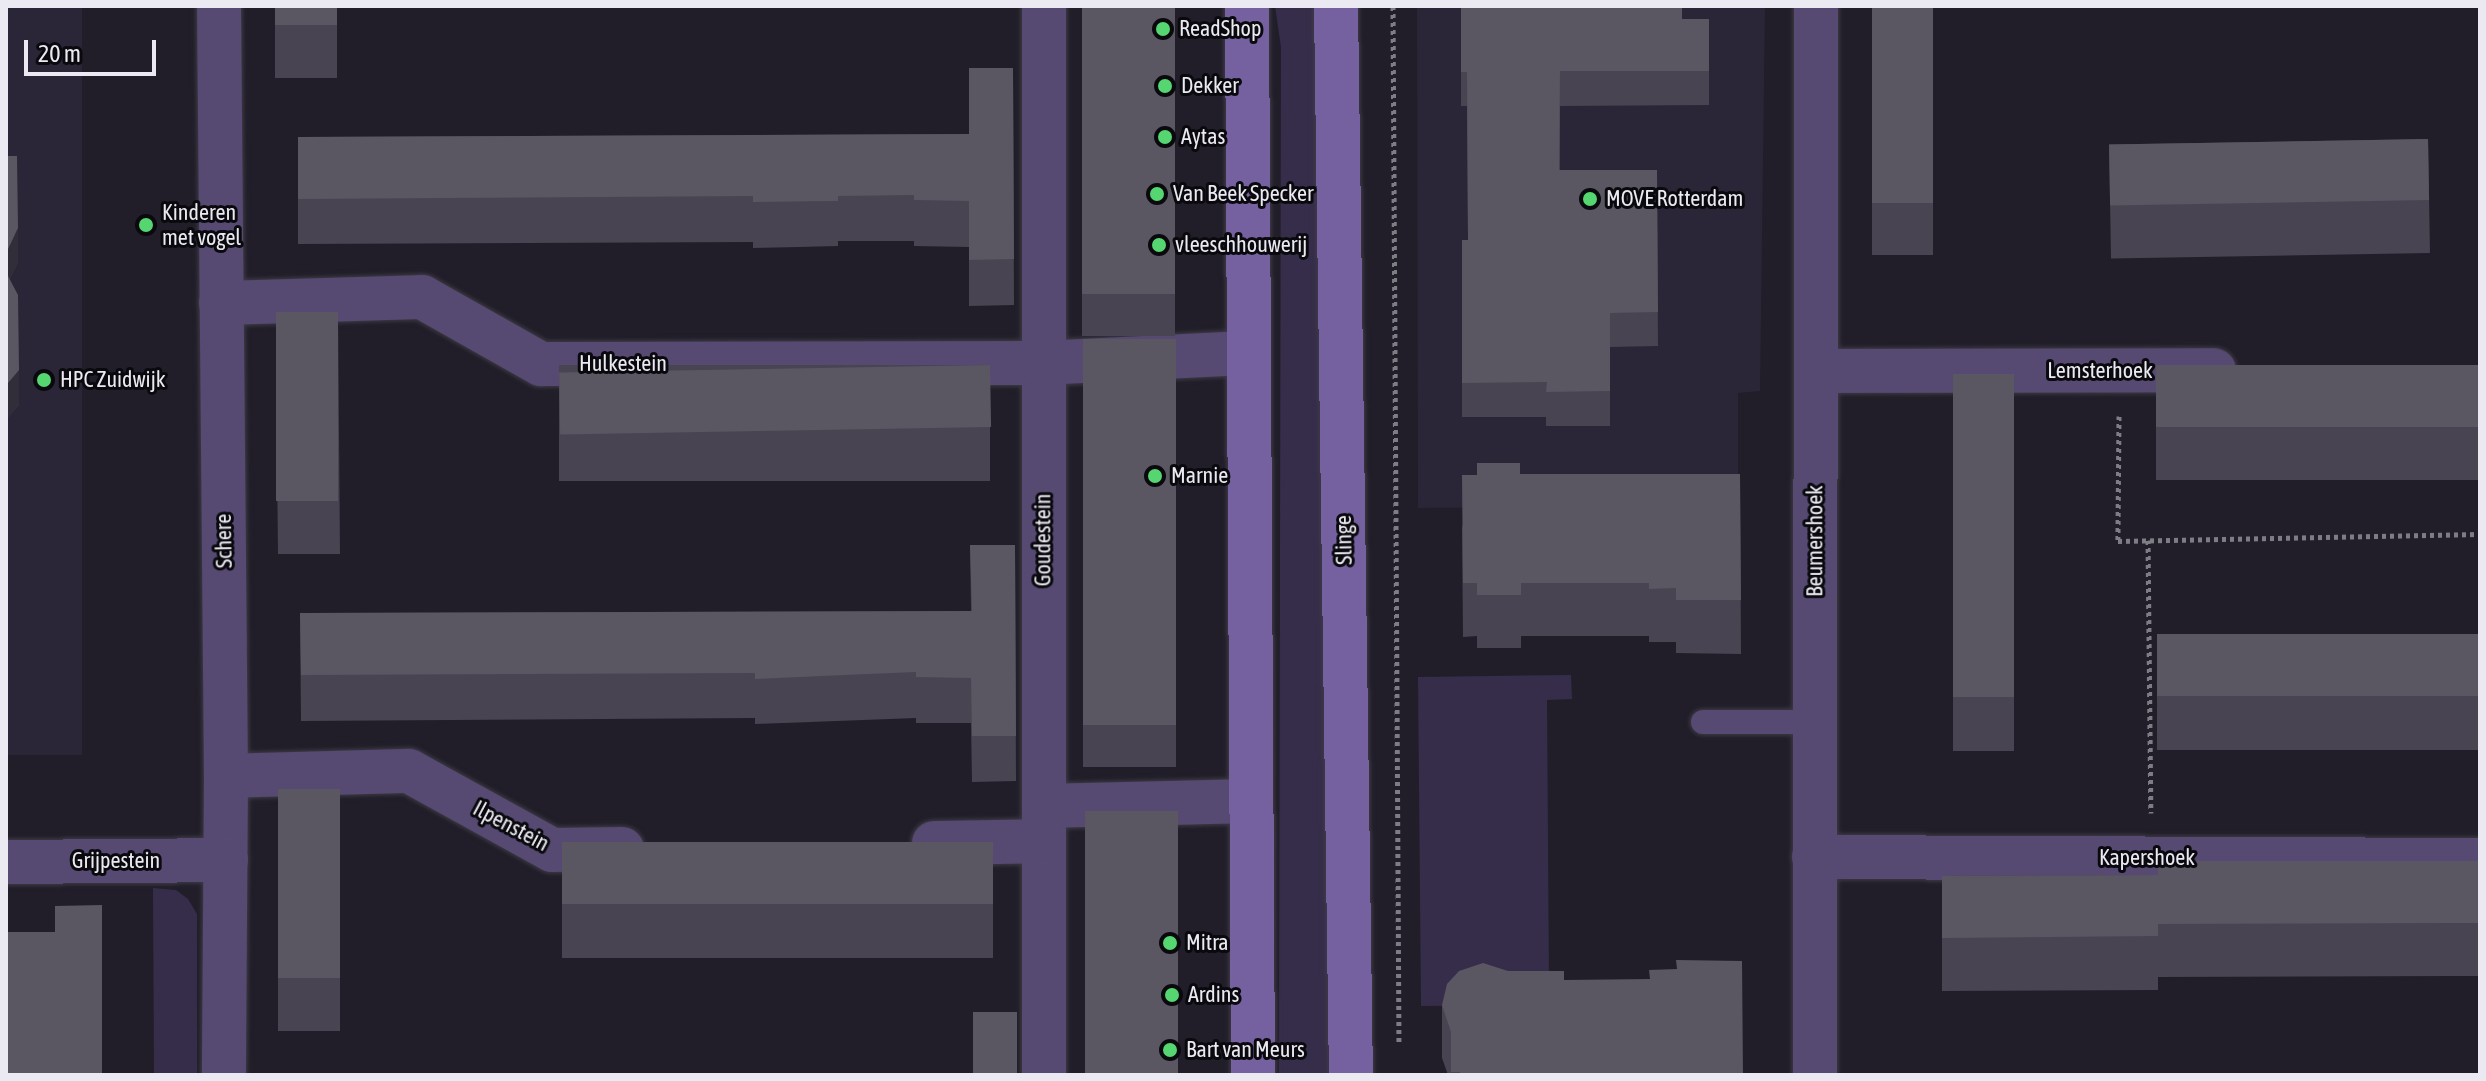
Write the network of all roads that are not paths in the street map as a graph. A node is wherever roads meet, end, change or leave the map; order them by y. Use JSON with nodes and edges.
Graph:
{"nodes":[{"id":1,"x":219,"y":6,"type":"edge"},
{"id":2,"x":1044,"y":6,"type":"edge"},
{"id":3,"x":1247,"y":6,"type":"edge"},
{"id":4,"x":1336,"y":6,"type":"edge"},
{"id":5,"x":1816,"y":6,"type":"edge"},
{"id":6,"x":221,"y":303,"type":"junction"},
{"id":7,"x":1246,"y":353,"type":"junction"},
{"id":8,"x":1041,"y":363,"type":"junction"},
{"id":9,"x":2261,"y":370,"type":"edge"},
{"id":10,"x":1816,"y":371,"type":"junction"},
{"id":11,"x":1703,"y":722,"type":"dead end"},
{"id":12,"x":1815,"y":722,"type":"junction"},
{"id":13,"x":226,"y":776,"type":"junction"},
{"id":14,"x":1251,"y":801,"type":"junction"},
{"id":15,"x":1044,"y":824,"type":"junction"},
{"id":16,"x":901,"y":844,"type":"edge"},
{"id":17,"x":663,"y":848,"type":"edge"},
{"id":18,"x":1814,"y":857,"type":"junction"},
{"id":19,"x":226,"y":860,"type":"junction"},
{"id":20,"x":2480,"y":860,"type":"edge"},
{"id":21,"x":6,"y":862,"type":"edge"},
{"id":22,"x":224,"y":1075,"type":"edge"},
{"id":23,"x":1044,"y":1075,"type":"edge"},
{"id":24,"x":1253,"y":1075,"type":"edge"},
{"id":25,"x":1351,"y":1075,"type":"edge"},
{"id":26,"x":1815,"y":1075,"type":"edge"}],
"edges":[{"from":1,"to":6,"type":"street","name":"Schere"},
{"from":2,"to":8,"type":"street","name":"Goudestein"},
{"from":3,"to":7,"type":"main road"},
{"from":4,"to":25,"type":"main road","name":"Slinge"},
{"from":5,"to":10,"type":"street","name":"Beumershoek"},
{"from":6,"to":8,"type":"street","name":"Hulkestein"},
{"from":6,"to":13,"type":"street","name":"Schere"},
{"from":7,"to":8,"type":"street"},
{"from":7,"to":14,"type":"main road"},
{"from":8,"to":15,"type":"street","name":"Goudestein"},
{"from":9,"to":10,"type":"street","name":"Lemsterhoek"},
{"from":10,"to":12,"type":"street","name":"Beumershoek"},
{"from":11,"to":12,"type":"lane"},
{"from":12,"to":18,"type":"street","name":"Beumershoek"},
{"from":13,"to":17,"type":"street","name":"Ilpenstein"},
{"from":13,"to":19,"type":"street","name":"Schere"},
{"from":14,"to":15,"type":"street"},
{"from":14,"to":24,"type":"main road"},
{"from":15,"to":16,"type":"street"},
{"from":15,"to":23,"type":"street","name":"Goudestein"},
{"from":18,"to":20,"type":"street","name":"Kapershoek"},
{"from":18,"to":26,"type":"street","name":"Beumershoek"},
{"from":19,"to":21,"type":"street","name":"Grijpestein"},
{"from":19,"to":22,"type":"street","name":"Schere"}]}
